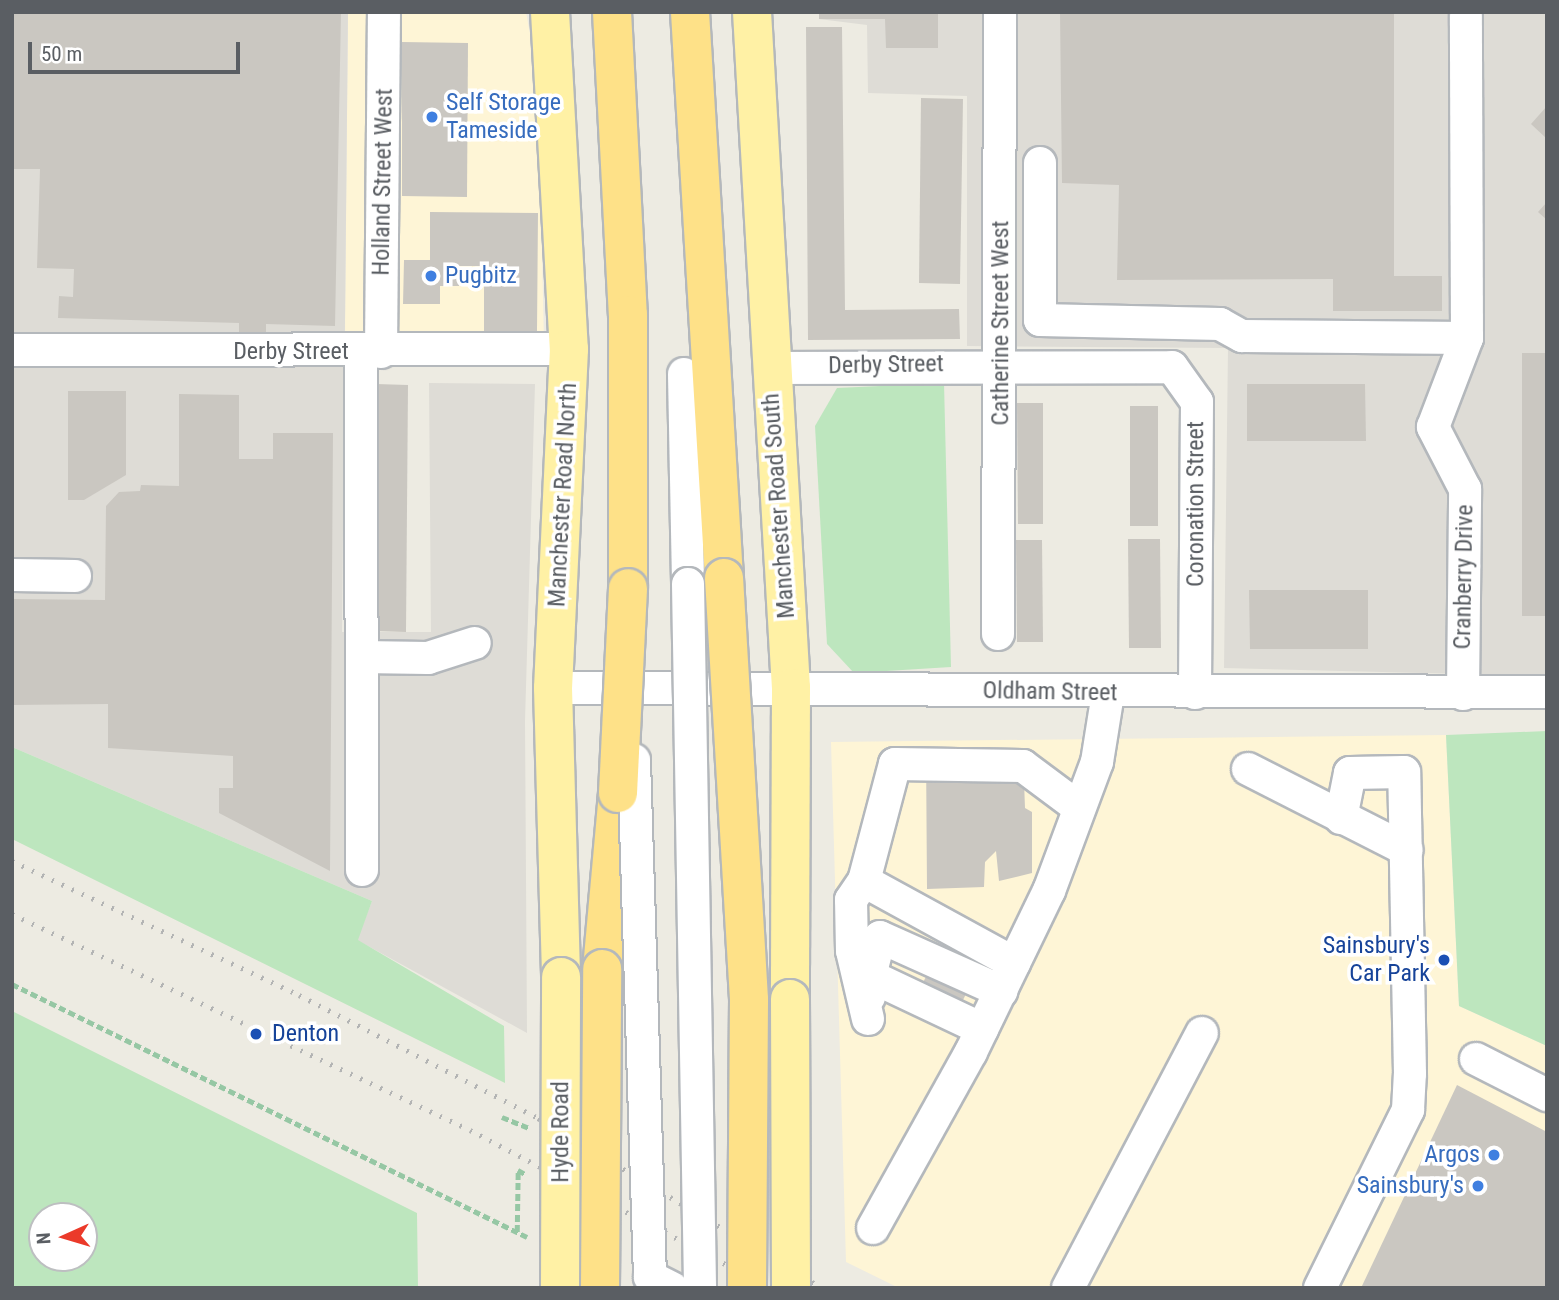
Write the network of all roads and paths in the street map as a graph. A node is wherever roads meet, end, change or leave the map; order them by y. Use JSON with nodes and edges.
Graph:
{"nodes":[{"id":1,"x":384,"y":12,"type":"edge"},
{"id":2,"x":550,"y":12,"type":"edge"},
{"id":3,"x":611,"y":12,"type":"edge"},
{"id":4,"x":690,"y":12,"type":"edge"},
{"id":5,"x":752,"y":12,"type":"edge"},
{"id":6,"x":1000,"y":12,"type":"edge"},
{"id":7,"x":1465,"y":16,"type":"dead end"},
{"id":8,"x":1041,"y":163,"type":"dead end"},
{"id":9,"x":1467,"y":338,"type":"junction"},
{"id":10,"x":569,"y":349,"type":"junction"},
{"id":11,"x":12,"y":350,"type":"edge"},
{"id":12,"x":371,"y":353,"type":"junction"},
{"id":13,"x":1002,"y":363,"type":"junction"},
{"id":14,"x":770,"y":368,"type":"junction"},
{"id":15,"x":684,"y":374,"type":"dead end"},
{"id":16,"x":12,"y":575,"type":"edge"},
{"id":17,"x":75,"y":576,"type":"dead end"},
{"id":18,"x":706,"y":581,"type":"junction"},
{"id":19,"x":628,"y":588,"type":"junction"},
{"id":20,"x":998,"y":634,"type":"dead end"},
{"id":21,"x":475,"y":643,"type":"dead end"},
{"id":22,"x":361,"y":644,"type":"junction"},
{"id":23,"x":553,"y":688,"type":"junction"},
{"id":24,"x":791,"y":688,"type":"junction"},
{"id":25,"x":1547,"y":692,"type":"edge"},
{"id":26,"x":1108,"y":693,"type":"junction"},
{"id":27,"x":1195,"y":694,"type":"junction"},
{"id":28,"x":1463,"y":694,"type":"junction"},
{"id":29,"x":1248,"y":769,"type":"dead end"},
{"id":30,"x":1078,"y":807,"type":"junction"},
{"id":31,"x":1341,"y":818,"type":"junction"},
{"id":32,"x":1407,"y":850,"type":"junction"},
{"id":33,"x":362,"y":870,"type":"dead end"},
{"id":34,"x":864,"y":881,"type":"junction"},
{"id":35,"x":1014,"y":963,"type":"junction"},
{"id":36,"x":873,"y":966,"type":"junction"},
{"id":37,"x":561,"y":977,"type":"joint"},
{"id":38,"x":12,"y":984,"type":"edge"},
{"id":39,"x":991,"y":1010,"type":"junction"},
{"id":40,"x":1202,"y":1033,"type":"dead end"},
{"id":41,"x":1476,"y":1059,"type":"dead end"},
{"id":42,"x":1547,"y":1095,"type":"edge"},
{"id":43,"x":502,"y":1117,"type":"dead end"},
{"id":44,"x":532,"y":1129,"type":"dead end"},
{"id":45,"x":518,"y":1170,"type":"dead end"},
{"id":46,"x":873,"y":1228,"type":"dead end"},
{"id":47,"x":517,"y":1232,"type":"junction"},
{"id":48,"x":561,"y":1271,"type":"edge"},
{"id":49,"x":600,"y":1288,"type":"edge"},
{"id":50,"x":671,"y":1288,"type":"edge"},
{"id":51,"x":700,"y":1288,"type":"edge"},
{"id":52,"x":747,"y":1288,"type":"edge"},
{"id":53,"x":791,"y":1288,"type":"edge"},
{"id":54,"x":1068,"y":1288,"type":"edge"},
{"id":55,"x":1320,"y":1288,"type":"edge"}],
"edges":[{"from":1,"to":12,"type":"street","name":"Holland Street West"},
{"from":2,"to":10,"type":"main road","name":"Manchester Road North"},
{"from":3,"to":19,"type":"highway"},
{"from":4,"to":18,"type":"highway"},
{"from":5,"to":14,"type":"main road","name":"Manchester Road South"},
{"from":6,"to":13,"type":"street","name":"Catherine Street West"},
{"from":7,"to":9,"type":"street"},
{"from":8,"to":9,"type":"street"},
{"from":9,"to":28,"type":"street","name":"Cranberry Drive"},
{"from":10,"to":12,"type":"street","name":"Derby Street"},
{"from":10,"to":23,"type":"main road","name":"Manchester Road North"},
{"from":11,"to":12,"type":"street","name":"Derby Street"},
{"from":12,"to":22,"type":"street","name":"Holland Street West"},
{"from":13,"to":14,"type":"street","name":"Derby Street"},
{"from":13,"to":20,"type":"street","name":"Catherine Street West"},
{"from":13,"to":27,"type":"street","name":"Coronation Street"},
{"from":14,"to":24,"type":"main road","name":"Manchester Road South"},
{"from":15,"to":18,"type":"street"},
{"from":16,"to":17,"type":"street"},
{"from":18,"to":51,"type":"street","bridge":true},
{"from":18,"to":52,"type":"highway","bridge":true},
{"from":19,"to":49,"type":"highway","bridge":true},
{"from":19,"to":50,"type":"street","bridge":true},
{"from":21,"to":22,"type":"street"},
{"from":22,"to":33,"type":"street","name":"Holland Street West"},
{"from":23,"to":24,"type":"street","name":"Oldham Street"},
{"from":23,"to":37,"type":"main road","name":"Manchester Road North"},
{"from":24,"to":26,"type":"street","name":"Oldham Street"},
{"from":24,"to":53,"type":"main road","name":"Manchester Road South","bridge":true},
{"from":25,"to":28,"type":"street","name":"Oldham Street"},
{"from":26,"to":27,"type":"street","name":"Oldham Street"},
{"from":26,"to":30,"type":"street"},
{"from":27,"to":28,"type":"street","name":"Oldham Street"},
{"from":29,"to":31,"type":"street"},
{"from":30,"to":34,"type":"street"},
{"from":30,"to":35,"type":"street"},
{"from":31,"to":32,"type":"street"},
{"from":31,"to":32,"type":"street"},
{"from":32,"to":55,"type":"street"},
{"from":34,"to":35,"type":"street"},
{"from":34,"to":36,"type":"street"},
{"from":35,"to":39,"type":"street"},
{"from":36,"to":39,"type":"street"},
{"from":36,"to":39,"type":"street"},
{"from":37,"to":48,"type":"main road","name":"Hyde Road","bridge":true},
{"from":38,"to":47,"type":"path"},
{"from":39,"to":46,"type":"street"},
{"from":40,"to":54,"type":"street"},
{"from":41,"to":42,"type":"street"},
{"from":43,"to":44,"type":"path"},
{"from":45,"to":47,"type":"path"},
{"from":47,"to":48,"type":"path"}]}
